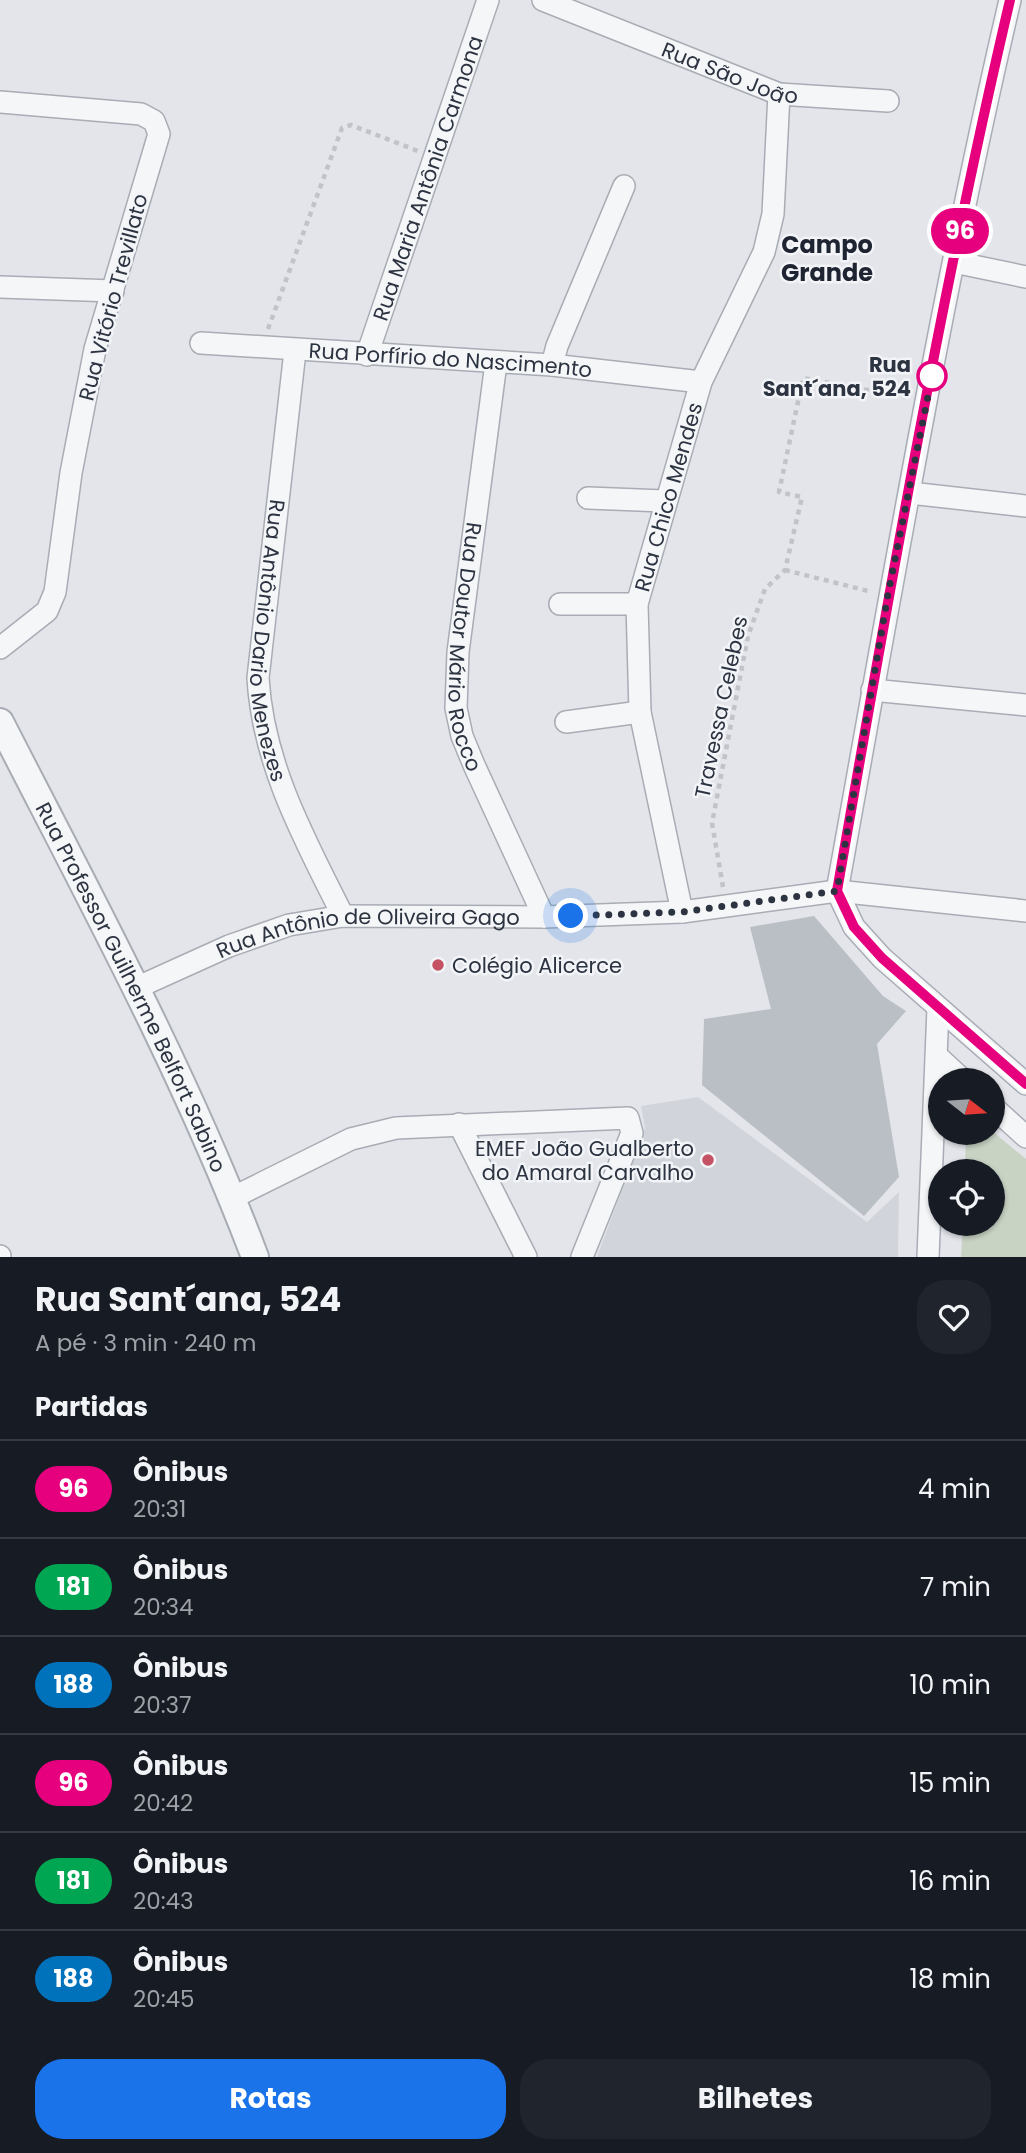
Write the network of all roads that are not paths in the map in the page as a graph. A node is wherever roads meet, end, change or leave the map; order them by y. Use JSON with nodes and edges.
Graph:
{"nodes":[{"id":1,"x":488,"y":0,"type":"edge"},
{"id":2,"x":543,"y":0,"type":"edge"},
{"id":3,"x":1010,"y":0,"type":"edge"},
{"id":4,"x":582,"y":7,"type":"edge"},
{"id":5,"x":779,"y":94,"type":"junction"},
{"id":6,"x":888,"y":101,"type":"dead end"},
{"id":7,"x":0,"y":102,"type":"edge"},
{"id":8,"x":624,"y":186,"type":"dead end"},
{"id":9,"x":954,"y":262,"type":"junction"},
{"id":10,"x":1026,"y":277,"type":"edge"},
{"id":11,"x":0,"y":287,"type":"edge"},
{"id":12,"x":113,"y":291,"type":"junction"},
{"id":13,"x":201,"y":343,"type":"dead end"},
{"id":14,"x":295,"y":351,"type":"junction"},
{"id":15,"x":367,"y":355,"type":"junction"},
{"id":16,"x":496,"y":363,"type":"junction"},
{"id":17,"x":552,"y":365,"type":"junction"},
{"id":18,"x":701,"y":382,"type":"junction"},
{"id":19,"x":910,"y":493,"type":"junction"},
{"id":20,"x":588,"y":498,"type":"dead end"},
{"id":21,"x":664,"y":501,"type":"junction"},
{"id":22,"x":1026,"y":506,"type":"edge"},
{"id":23,"x":560,"y":604,"type":"dead end"},
{"id":24,"x":638,"y":604,"type":"junction"},
{"id":25,"x":0,"y":649,"type":"edge"},
{"id":26,"x":872,"y":690,"type":"junction"},
{"id":27,"x":1026,"y":705,"type":"edge"},
{"id":28,"x":640,"y":712,"type":"junction"},
{"id":29,"x":0,"y":722,"type":"edge"},
{"id":30,"x":566,"y":722,"type":"dead end"},
{"id":31,"x":837,"y":891,"type":"junction"},
{"id":32,"x":1026,"y":911,"type":"edge"},
{"id":33,"x":682,"y":912,"type":"junction"},
{"id":34,"x":343,"y":916,"type":"junction"},
{"id":35,"x":544,"y":917,"type":"junction"},
{"id":36,"x":136,"y":988,"type":"junction"},
{"id":37,"x":938,"y":1007,"type":"junction"},
{"id":38,"x":937,"y":1056,"type":"junction"},
{"id":39,"x":950,"y":1068,"type":"edge"},
{"id":40,"x":1026,"y":1084,"type":"edge"},
{"id":41,"x":1005,"y":1117,"type":"edge"},
{"id":42,"x":459,"y":1124,"type":"junction"},
{"id":43,"x":1026,"y":1136,"type":"edge"},
{"id":44,"x":233,"y":1198,"type":"junction"},
{"id":45,"x":255,"y":1257,"type":"edge"},
{"id":46,"x":526,"y":1257,"type":"edge"},
{"id":47,"x":582,"y":1257,"type":"edge"},
{"id":48,"x":928,"y":1257,"type":"edge"}],
"edges":[{"from":1,"to":15,"type":"street","name":"Rua Maria Antônia Carmona"},
{"from":2,"to":4,"type":"street","name":"Rua São João"},
{"from":3,"to":9,"type":"street"},
{"from":4,"to":5,"type":"street","name":"Rua São João"},
{"from":5,"to":6,"type":"street","name":"Rua São João"},
{"from":5,"to":18,"type":"street","name":"Rua Chico Mendes"},
{"from":7,"to":12,"type":"street","name":"Rua Vitório Trevillato"},
{"from":8,"to":17,"type":"street"},
{"from":9,"to":10,"type":"street"},
{"from":9,"to":19,"type":"street"},
{"from":11,"to":12,"type":"street"},
{"from":12,"to":25,"type":"street","name":"Rua Vitório Trevillato"},
{"from":13,"to":14,"type":"street","name":"Rua Porfírio do Nascimento"},
{"from":14,"to":15,"type":"street","name":"Rua Porfírio do Nascimento"},
{"from":14,"to":34,"type":"street","name":"Rua Antônio Dario Menezes"},
{"from":15,"to":16,"type":"street","name":"Rua Porfírio do Nascimento"},
{"from":16,"to":17,"type":"street","name":"Rua Porfírio do Nascimento"},
{"from":16,"to":35,"type":"street","name":"Rua Doutor Mário Rocco"},
{"from":17,"to":18,"type":"street","name":"Rua Porfírio do Nascimento"},
{"from":18,"to":21,"type":"street","name":"Rua Chico Mendes"},
{"from":19,"to":22,"type":"street"},
{"from":19,"to":26,"type":"street"},
{"from":20,"to":21,"type":"street"},
{"from":21,"to":24,"type":"street","name":"Rua Chico Mendes"},
{"from":23,"to":24,"type":"street"},
{"from":24,"to":28,"type":"street","name":"Rua Chico Mendes"},
{"from":26,"to":27,"type":"street"},
{"from":26,"to":31,"type":"street"},
{"from":28,"to":30,"type":"street"},
{"from":28,"to":33,"type":"street","name":"Rua Chico Mendes"},
{"from":29,"to":36,"type":"street","name":"Rua Professor Guilherme Belfort Sabino"},
{"from":31,"to":32,"type":"street","name":"Rua Antônio de Oliveira Gago"},
{"from":31,"to":33,"type":"street","name":"Rua Antônio de Oliveira Gago"},
{"from":31,"to":37,"type":"street"},
{"from":33,"to":35,"type":"street","name":"Rua Antônio de Oliveira Gago"},
{"from":34,"to":35,"type":"street","name":"Rua Antônio de Oliveira Gago"},
{"from":34,"to":36,"type":"street","name":"Rua Antônio de Oliveira Gago"},
{"from":36,"to":44,"type":"street","name":"Rua Professor Guilherme Belfort Sabino"},
{"from":37,"to":38,"type":"street"},
{"from":37,"to":40,"type":"street"},
{"from":38,"to":39,"type":"street"},
{"from":38,"to":48,"type":"street"},
{"from":41,"to":43,"type":"street"},
{"from":42,"to":44,"type":"street"},
{"from":42,"to":46,"type":"street"},
{"from":42,"to":47,"type":"street"},
{"from":44,"to":45,"type":"street","name":"Rua Professor Guilherme Belfort Sabino"}]}
